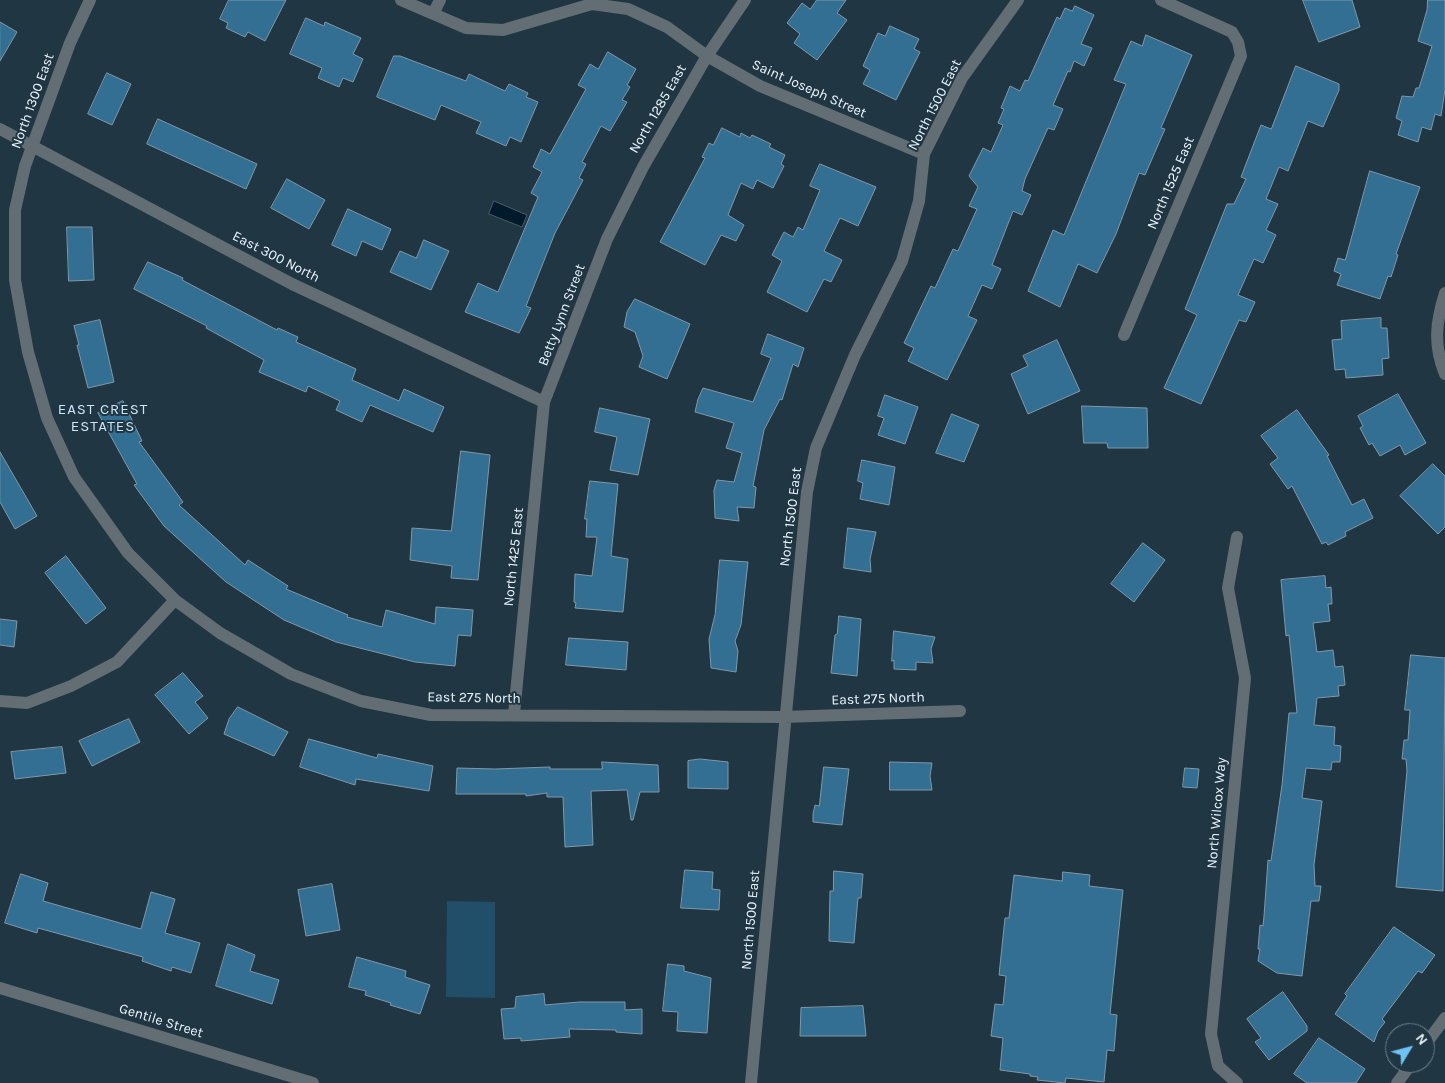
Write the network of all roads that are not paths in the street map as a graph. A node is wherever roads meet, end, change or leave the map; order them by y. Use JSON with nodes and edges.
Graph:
{"nodes":[{"id":1,"x":90,"y":0,"type":"edge"},
{"id":2,"x":401,"y":0,"type":"edge"},
{"id":3,"x":440,"y":0,"type":"edge"},
{"id":4,"x":744,"y":0,"type":"edge"},
{"id":5,"x":1018,"y":0,"type":"edge"},
{"id":6,"x":1161,"y":0,"type":"edge"},
{"id":7,"x":433,"y":14,"type":"junction"},
{"id":8,"x":707,"y":56,"type":"junction"},
{"id":9,"x":0,"y":129,"type":"edge"},
{"id":10,"x":32,"y":145,"type":"junction"},
{"id":11,"x":924,"y":154,"type":"junction"},
{"id":12,"x":607,"y":239,"type":"joint"},
{"id":13,"x":1445,"y":292,"type":"edge"},
{"id":14,"x":1124,"y":336,"type":"dead end"},
{"id":15,"x":1445,"y":374,"type":"edge"},
{"id":16,"x":544,"y":402,"type":"junction"},
{"id":17,"x":74,"y":477,"type":"joint"},
{"id":18,"x":1237,"y":538,"type":"dead end"},
{"id":19,"x":175,"y":600,"type":"junction"},
{"id":20,"x":0,"y":701,"type":"edge"},
{"id":21,"x":960,"y":711,"type":"dead end"},
{"id":22,"x":514,"y":714,"type":"junction"},
{"id":23,"x":784,"y":717,"type":"junction"},
{"id":24,"x":0,"y":988,"type":"edge"},
{"id":25,"x":1445,"y":1018,"type":"edge"},
{"id":26,"x":1435,"y":1032,"type":"edge"},
{"id":27,"x":313,"y":1083,"type":"edge"},
{"id":28,"x":751,"y":1083,"type":"edge"},
{"id":29,"x":1237,"y":1083,"type":"edge"}],
"edges":[{"from":1,"to":10,"type":"street","name":"North 1300 East"},
{"from":2,"to":7,"type":"street","name":"Saint Joseph Street"},
{"from":3,"to":7,"type":"street"},
{"from":4,"to":8,"type":"street","name":"North 1285 East"},
{"from":5,"to":11,"type":"street","name":"North 1500 East"},
{"from":6,"to":14,"type":"street","name":"North 1525 East"},
{"from":7,"to":8,"type":"street","name":"Saint Joseph Street"},
{"from":8,"to":11,"type":"street","name":"Saint Joseph Street"},
{"from":8,"to":12,"type":"street","name":"North 1285 East"},
{"from":9,"to":10,"type":"street","name":"East 300 North"},
{"from":10,"to":16,"type":"street","name":"East 300 North"},
{"from":10,"to":17,"type":"street","name":"North 1300 East"},
{"from":11,"to":23,"type":"street","name":"North 1500 East"},
{"from":12,"to":16,"type":"street","name":"Betty Lynn Street"},
{"from":13,"to":15,"type":"street"},
{"from":16,"to":22,"type":"street","name":"North 1425 East"},
{"from":17,"to":19,"type":"street","name":"East 275 North"},
{"from":18,"to":29,"type":"street","name":"North Wilcox Way"},
{"from":19,"to":20,"type":"street"},
{"from":19,"to":22,"type":"street","name":"East 275 North"},
{"from":21,"to":23,"type":"street","name":"East 275 North"},
{"from":22,"to":23,"type":"street","name":"East 275 North"},
{"from":23,"to":28,"type":"street","name":"North 1500 East"},
{"from":24,"to":27,"type":"street","name":"Gentile Street"},
{"from":25,"to":26,"type":"street"}]}
